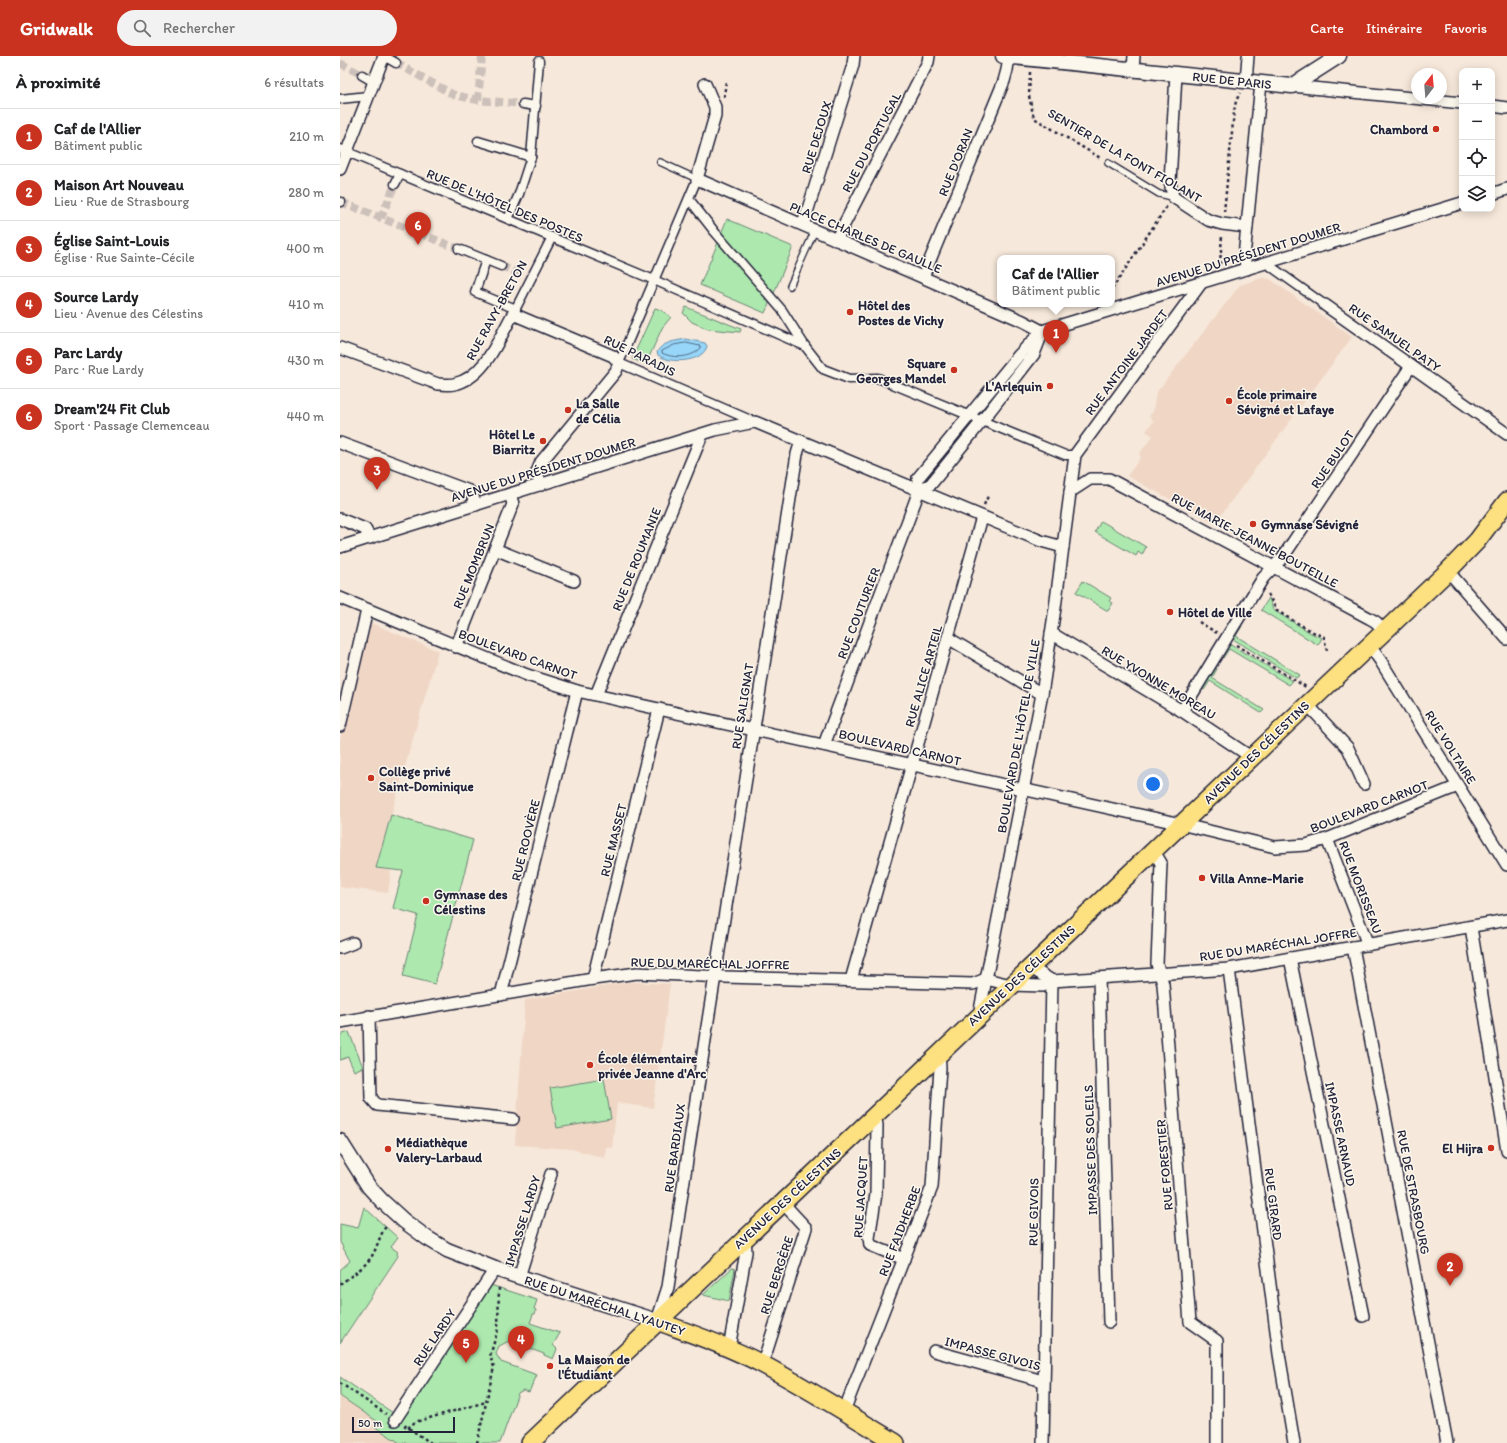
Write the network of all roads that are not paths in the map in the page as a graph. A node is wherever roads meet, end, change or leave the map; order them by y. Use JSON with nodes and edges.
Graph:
{"nodes":[{"id":1,"x":384,"y":56,"type":"edge"},
{"id":2,"x":854,"y":56,"type":"edge"},
{"id":3,"x":929,"y":56,"type":"edge"},
{"id":4,"x":1006,"y":56,"type":"edge"},
{"id":5,"x":1248,"y":56,"type":"edge"},
{"id":6,"x":1339,"y":56,"type":"edge"},
{"id":7,"x":1080,"y":60,"type":"edge"},
{"id":8,"x":539,"y":61,"type":"dead end"},
{"id":9,"x":396,"y":63,"type":"tunnel mouth"},
{"id":10,"x":1133,"y":63,"type":"edge"},
{"id":11,"x":1176,"y":74,"type":"junction"},
{"id":12,"x":362,"y":75,"type":"tunnel mouth"},
{"id":13,"x":374,"y":82,"type":"junction"},
{"id":14,"x":1246,"y":82,"type":"junction"},
{"id":15,"x":1261,"y":83,"type":"junction"},
{"id":16,"x":705,"y":84,"type":"dead end"},
{"id":17,"x":1292,"y":86,"type":"junction"},
{"id":18,"x":368,"y":96,"type":"junction"},
{"id":19,"x":340,"y":99,"type":"edge"},
{"id":20,"x":1459,"y":103,"type":"edge"},
{"id":21,"x":523,"y":104,"type":"tunnel mouth"},
{"id":22,"x":536,"y":106,"type":"junction"},
{"id":23,"x":1495,"y":106,"type":"edge"},
{"id":24,"x":1507,"y":108,"type":"edge"},
{"id":25,"x":478,"y":142,"type":"dead end"},
{"id":26,"x":343,"y":150,"type":"edge"},
{"id":27,"x":531,"y":157,"type":"junction"},
{"id":28,"x":660,"y":162,"type":"dead end"},
{"id":29,"x":1108,"y":163,"type":"road end"},
{"id":30,"x":340,"y":169,"type":"edge"},
{"id":31,"x":400,"y":174,"type":"junction"},
{"id":32,"x":697,"y":179,"type":"junction"},
{"id":33,"x":395,"y":184,"type":"tunnel mouth"},
{"id":34,"x":1507,"y":189,"type":"edge"},
{"id":35,"x":1495,"y":193,"type":"edge"},
{"id":36,"x":1173,"y":197,"type":"junction"},
{"id":37,"x":689,"y":199,"type":"junction"},
{"id":38,"x":1459,"y":204,"type":"edge"},
{"id":39,"x":508,"y":219,"type":"junction"},
{"id":40,"x":803,"y":225,"type":"junction"},
{"id":41,"x":1247,"y":227,"type":"junction"},
{"id":42,"x":815,"y":230,"type":"junction"},
{"id":43,"x":552,"y":237,"type":"junction"},
{"id":44,"x":836,"y":240,"type":"junction"},
{"id":45,"x":459,"y":249,"type":"tunnel mouth"},
{"id":46,"x":486,"y":260,"type":"junction"},
{"id":47,"x":1266,"y":263,"type":"junction"},
{"id":48,"x":500,"y":266,"type":"tunnel mouth"},
{"id":49,"x":1247,"y":269,"type":"junction"},
{"id":50,"x":923,"y":277,"type":"junction"},
{"id":51,"x":654,"y":280,"type":"junction"},
{"id":52,"x":1202,"y":282,"type":"junction"},
{"id":53,"x":790,"y":286,"type":"dead end"},
{"id":54,"x":1325,"y":304,"type":"joint"},
{"id":55,"x":514,"y":311,"type":"junction"},
{"id":56,"x":1042,"y":331,"type":"junction"},
{"id":57,"x":805,"y":346,"type":"junction"},
{"id":58,"x":340,"y":348,"type":"edge"},
{"id":59,"x":619,"y":363,"type":"junction"},
{"id":60,"x":1411,"y":366,"type":"junction"},
{"id":61,"x":968,"y":415,"type":"junction"},
{"id":62,"x":982,"y":420,"type":"junction"},
{"id":63,"x":755,"y":422,"type":"junction"},
{"id":64,"x":1507,"y":434,"type":"edge"},
{"id":65,"x":702,"y":435,"type":"junction"},
{"id":66,"x":801,"y":441,"type":"junction"},
{"id":67,"x":340,"y":443,"type":"edge"},
{"id":68,"x":1074,"y":457,"type":"junction"},
{"id":69,"x":540,"y":485,"type":"junction"},
{"id":70,"x":918,"y":491,"type":"junction"},
{"id":71,"x":1070,"y":492,"type":"junction"},
{"id":72,"x":510,"y":494,"type":"junction"},
{"id":73,"x":1507,"y":501,"type":"edge"},
{"id":74,"x":476,"y":505,"type":"junction"},
{"id":75,"x":981,"y":513,"type":"junction"},
{"id":76,"x":340,"y":519,"type":"edge"},
{"id":77,"x":370,"y":538,"type":"junction"},
{"id":78,"x":340,"y":547,"type":"edge"},
{"id":79,"x":1063,"y":547,"type":"junction"},
{"id":80,"x":495,"y":549,"type":"junction"},
{"id":81,"x":1274,"y":567,"type":"junction"},
{"id":82,"x":1448,"y":571,"type":"junction"},
{"id":83,"x":574,"y":581,"type":"dead end"},
{"id":84,"x":340,"y":598,"type":"edge"},
{"id":85,"x":367,"y":610,"type":"junction"},
{"id":86,"x":1384,"y":631,"type":"junction"},
{"id":87,"x":1051,"y":633,"type":"junction"},
{"id":88,"x":948,"y":638,"type":"junction"},
{"id":89,"x":1507,"y":640,"type":"edge"},
{"id":90,"x":1369,"y":645,"type":"junction"},
{"id":91,"x":456,"y":647,"type":"junction"},
{"id":92,"x":577,"y":691,"type":"junction"},
{"id":93,"x":1042,"y":694,"type":"junction"},
{"id":94,"x":596,"y":695,"type":"junction"},
{"id":95,"x":1307,"y":704,"type":"junction"},
{"id":96,"x":659,"y":709,"type":"junction"},
{"id":97,"x":1182,"y":711,"type":"junction"},
{"id":98,"x":340,"y":726,"type":"edge"},
{"id":99,"x":752,"y":729,"type":"junction"},
{"id":100,"x":824,"y":745,"type":"junction"},
{"id":101,"x":1251,"y":757,"type":"junction"},
{"id":102,"x":912,"y":764,"type":"junction"},
{"id":103,"x":1364,"y":784,"type":"dead end"},
{"id":104,"x":1458,"y":786,"type":"junction"},
{"id":105,"x":1023,"y":789,"type":"junction"},
{"id":106,"x":1180,"y":824,"type":"junction"},
{"id":107,"x":1327,"y":839,"type":"junction"},
{"id":108,"x":1153,"y":850,"type":"junction"},
{"id":109,"x":1507,"y":865,"type":"edge"},
{"id":110,"x":1507,"y":920,"type":"edge"},
{"id":111,"x":1471,"y":927,"type":"junction"},
{"id":112,"x":353,"y":943,"type":"dead end"},
{"id":113,"x":1368,"y":945,"type":"junction"},
{"id":114,"x":1353,"y":947,"type":"junction"},
{"id":115,"x":340,"y":948,"type":"edge"},
{"id":116,"x":1290,"y":958,"type":"junction"},
{"id":117,"x":1030,"y":967,"type":"junction"},
{"id":118,"x":1229,"y":969,"type":"junction"},
{"id":119,"x":1161,"y":974,"type":"junction"},
{"id":120,"x":714,"y":977,"type":"junction"},
{"id":121,"x":1099,"y":978,"type":"junction"},
{"id":122,"x":593,"y":979,"type":"junction"},
{"id":123,"x":986,"y":979,"type":"junction"},
{"id":124,"x":851,"y":980,"type":"junction"},
{"id":125,"x":1052,"y":982,"type":"junction"},
{"id":126,"x":1011,"y":985,"type":"junction"},
{"id":127,"x":501,"y":995,"type":"junction"},
{"id":128,"x":979,"y":1015,"type":"junction"},
{"id":129,"x":369,"y":1016,"type":"junction"},
{"id":130,"x":340,"y":1022,"type":"edge"},
{"id":131,"x":939,"y":1053,"type":"junction"},
{"id":132,"x":875,"y":1115,"type":"junction"},
{"id":133,"x":513,"y":1119,"type":"dead end"},
{"id":134,"x":340,"y":1141,"type":"edge"},
{"id":135,"x":1507,"y":1151,"type":"edge"},
{"id":136,"x":551,"y":1174,"type":"dead end"},
{"id":137,"x":782,"y":1202,"type":"junction"},
{"id":138,"x":744,"y":1238,"type":"junction"},
{"id":139,"x":904,"y":1259,"type":"junction"},
{"id":140,"x":495,"y":1270,"type":"junction"},
{"id":141,"x":519,"y":1277,"type":"junction"},
{"id":142,"x":1363,"y":1316,"type":"dead end"},
{"id":143,"x":657,"y":1321,"type":"junction"},
{"id":144,"x":1109,"y":1322,"type":"dead end"},
{"id":145,"x":729,"y":1348,"type":"junction"},
{"id":146,"x":934,"y":1351,"type":"dead end"},
{"id":147,"x":761,"y":1363,"type":"junction"},
{"id":148,"x":1043,"y":1381,"type":"junction"},
{"id":149,"x":844,"y":1411,"type":"junction"},
{"id":150,"x":395,"y":1420,"type":"dead end"},
{"id":151,"x":530,"y":1443,"type":"edge"},
{"id":152,"x":896,"y":1443,"type":"edge"},
{"id":153,"x":1043,"y":1443,"type":"edge"},
{"id":154,"x":1217,"y":1443,"type":"edge"},
{"id":155,"x":1294,"y":1443,"type":"edge"},
{"id":156,"x":1447,"y":1443,"type":"edge"}],
"edges":[{"from":1,"to":9,"type":"street"},
{"from":1,"to":13,"type":"street"},
{"from":2,"to":40,"type":"street","name":"RUE DEJOUX"},
{"from":3,"to":44,"type":"street","name":"RUE DU PORTUGAL"},
{"from":4,"to":7,"type":"street","name":"RUE DE PARIS"},
{"from":4,"to":50,"type":"street","name":"RUE D'ORAN"},
{"from":5,"to":14,"type":"street"},
{"from":6,"to":17,"type":"street"},
{"from":7,"to":10,"type":"street","name":"RUE DE PARIS"},
{"from":8,"to":22,"type":"street"},
{"from":10,"to":11,"type":"street","name":"RUE DE PARIS"},
{"from":11,"to":14,"type":"street","name":"RUE DE PARIS"},
{"from":11,"to":36,"type":"street"},
{"from":12,"to":13,"type":"street"},
{"from":13,"to":18,"type":"street"},
{"from":14,"to":15,"type":"street","name":"RUE DE PARIS"},
{"from":15,"to":17,"type":"street","name":"RUE DE PARIS"},
{"from":15,"to":41,"type":"street"},
{"from":16,"to":32,"type":"street"},
{"from":17,"to":20,"type":"street","name":"RUE DE PARIS"},
{"from":18,"to":19,"type":"street"},
{"from":18,"to":26,"type":"street"},
{"from":21,"to":22,"type":"street"},
{"from":22,"to":27,"type":"street"},
{"from":23,"to":24,"type":"street"},
{"from":25,"to":27,"type":"street"},
{"from":26,"to":30,"type":"street"},
{"from":26,"to":31,"type":"street","name":"RUE DE L'HÔTEL DES POSTES"},
{"from":27,"to":39,"type":"street"},
{"from":28,"to":32,"type":"lane"},
{"from":29,"to":36,"type":"lane","name":"SENTIER DE LA FONT FIOLANT"},
{"from":31,"to":33,"type":"street"},
{"from":31,"to":39,"type":"street","name":"RUE DE L'HÔTEL DES POSTES"},
{"from":32,"to":37,"type":"street"},
{"from":32,"to":40,"type":"street","name":"PLACE CHARLES DE GAULLE"},
{"from":34,"to":35,"type":"street"},
{"from":36,"to":41,"type":"street","name":"SENTIER DE LA FONT FIOLANT"},
{"from":37,"to":51,"type":"street"},
{"from":37,"to":57,"type":"street"},
{"from":38,"to":47,"type":"street","name":"AVENUE DU PRÉSIDENT DOUMER"},
{"from":39,"to":43,"type":"street","name":"RUE DE L'HÔTEL DES POSTES"},
{"from":40,"to":42,"type":"street","name":"PLACE CHARLES DE GAULLE"},
{"from":41,"to":49,"type":"street"},
{"from":42,"to":44,"type":"street","name":"PLACE CHARLES DE GAULLE"},
{"from":42,"to":53,"type":"lane"},
{"from":43,"to":51,"type":"street","name":"RUE DE L'HÔTEL DES POSTES"},
{"from":43,"to":55,"type":"street","name":"RUE RAVY-BRETON"},
{"from":44,"to":50,"type":"street","name":"PLACE CHARLES DE GAULLE"},
{"from":45,"to":46,"type":"street"},
{"from":46,"to":48,"type":"street"},
{"from":46,"to":55,"type":"street"},
{"from":47,"to":49,"type":"street","name":"AVENUE DU PRÉSIDENT DOUMER"},
{"from":47,"to":54,"type":"street","name":"RUE SAMUEL PATY"},
{"from":49,"to":52,"type":"street","name":"AVENUE DU PRÉSIDENT DOUMER"},
{"from":50,"to":56,"type":"street","name":"PLACE CHARLES DE GAULLE"},
{"from":51,"to":57,"type":"street"},
{"from":51,"to":59,"type":"street"},
{"from":52,"to":56,"type":"street","name":"AVENUE DU PRÉSIDENT DOUMER"},
{"from":52,"to":68,"type":"street","name":"RUE ANTOINE JARDET"},
{"from":54,"to":60,"type":"street","name":"RUE SAMUEL PATY"},
{"from":55,"to":58,"type":"street","name":"RUE RAVY-BRETON"},
{"from":55,"to":59,"type":"street","name":"RUE PARADIS"},
{"from":56,"to":61,"type":"street"},
{"from":56,"to":62,"type":"street"},
{"from":57,"to":61,"type":"street"},
{"from":59,"to":63,"type":"street","name":"RUE PARADIS"},
{"from":59,"to":69,"type":"street"},
{"from":60,"to":64,"type":"street","name":"RUE SAMUEL PATY"},
{"from":60,"to":81,"type":"street","name":"RUE BULOT"},
{"from":61,"to":62,"type":"street"},
{"from":61,"to":70,"type":"street"},
{"from":62,"to":68,"type":"street"},
{"from":62,"to":70,"type":"street"},
{"from":63,"to":65,"type":"street","name":"AVENUE DU PRÉSIDENT DOUMER"},
{"from":63,"to":66,"type":"street"},
{"from":65,"to":69,"type":"street","name":"AVENUE DU PRÉSIDENT DOUMER"},
{"from":65,"to":94,"type":"street","name":"RUE DE ROUMANIE"},
{"from":66,"to":70,"type":"street"},
{"from":66,"to":99,"type":"street","name":"RUE SALIGNAT"},
{"from":67,"to":74,"type":"street"},
{"from":68,"to":71,"type":"street","name":"BOULEVARD DE L'HÔTEL DE VILLE"},
{"from":69,"to":72,"type":"street","name":"AVENUE DU PRÉSIDENT DOUMER"},
{"from":70,"to":75,"type":"street"},
{"from":70,"to":100,"type":"street","name":"RUE COUTURIER"},
{"from":71,"to":79,"type":"street","name":"BOULEVARD DE L'HÔTEL DE VILLE"},
{"from":71,"to":81,"type":"street","name":"RUE MARIE-JEANNE BOUTEILLE"},
{"from":72,"to":74,"type":"street","name":"AVENUE DU PRÉSIDENT DOUMER"},
{"from":72,"to":80,"type":"street","name":"RUE MOMBRUN"},
{"from":73,"to":82,"type":"main road","name":"AVENUE DES CÉLESTINS"},
{"from":74,"to":77,"type":"street","name":"AVENUE DU PRÉSIDENT DOUMER"},
{"from":75,"to":79,"type":"street"},
{"from":75,"to":88,"type":"street","name":"RUE ALICE ARTEIL"},
{"from":76,"to":77,"type":"street"},
{"from":77,"to":78,"type":"street","name":"AVENUE DU PRÉSIDENT DOUMER"},
{"from":79,"to":87,"type":"street","name":"BOULEVARD DE L'HÔTEL DE VILLE"},
{"from":80,"to":83,"type":"street"},
{"from":80,"to":91,"type":"street","name":"RUE MOMBRUN"},
{"from":81,"to":86,"type":"street","name":"RUE MARIE-JEANNE BOUTEILLE"},
{"from":81,"to":97,"type":"street","name":"RUE BULOT"},
{"from":82,"to":86,"type":"main road","name":"AVENUE DES CÉLESTINS"},
{"from":82,"to":89,"type":"street"},
{"from":84,"to":85,"type":"street","name":"BOULEVARD CARNOT"},
{"from":85,"to":91,"type":"street","name":"BOULEVARD CARNOT"},
{"from":85,"to":98,"type":"street"},
{"from":86,"to":90,"type":"main road","name":"AVENUE DES CÉLESTINS"},
{"from":87,"to":93,"type":"street","name":"BOULEVARD DE L'HÔTEL DE VILLE"},
{"from":87,"to":97,"type":"street","name":"RUE YVONNE MOREAU"},
{"from":88,"to":93,"type":"street"},
{"from":88,"to":102,"type":"street","name":"RUE ALICE ARTEIL"},
{"from":90,"to":95,"type":"main road","name":"AVENUE DES CÉLESTINS"},
{"from":90,"to":104,"type":"street","name":"RUE VOLTAIRE"},
{"from":91,"to":92,"type":"street","name":"BOULEVARD CARNOT"},
{"from":92,"to":94,"type":"street","name":"BOULEVARD CARNOT"},
{"from":92,"to":127,"type":"street","name":"RUE ROOVÈRE"},
{"from":93,"to":105,"type":"street","name":"BOULEVARD DE L'HÔTEL DE VILLE"},
{"from":94,"to":96,"type":"street","name":"BOULEVARD CARNOT"},
{"from":95,"to":101,"type":"main road","name":"AVENUE DES CÉLESTINS"},
{"from":95,"to":103,"type":"street"},
{"from":96,"to":99,"type":"street","name":"BOULEVARD CARNOT"},
{"from":96,"to":122,"type":"street","name":"RUE MASSET"},
{"from":97,"to":101,"type":"street","name":"RUE YVONNE MOREAU"},
{"from":99,"to":100,"type":"street","name":"BOULEVARD CARNOT"},
{"from":99,"to":120,"type":"street","name":"RUE SALIGNAT"},
{"from":100,"to":102,"type":"street","name":"BOULEVARD CARNOT"},
{"from":101,"to":106,"type":"main road","name":"AVENUE DES CÉLESTINS"},
{"from":102,"to":105,"type":"street","name":"BOULEVARD CARNOT"},
{"from":102,"to":124,"type":"street","name":"RUE ALICE ARTEIL"},
{"from":104,"to":107,"type":"street","name":"BOULEVARD CARNOT"},
{"from":104,"to":109,"type":"street","name":"RUE VOLTAIRE"},
{"from":105,"to":106,"type":"street","name":"BOULEVARD CARNOT"},
{"from":105,"to":123,"type":"street","name":"BOULEVARD DE L'HÔTEL DE VILLE"},
{"from":106,"to":107,"type":"street","name":"BOULEVARD CARNOT"},
{"from":106,"to":108,"type":"main road","name":"AVENUE DES CÉLESTINS"},
{"from":107,"to":113,"type":"street","name":"RUE MORISSEAU"},
{"from":108,"to":117,"type":"main road","name":"AVENUE DES CÉLESTINS"},
{"from":108,"to":119,"type":"street"},
{"from":110,"to":111,"type":"street","name":"RUE DU MARÉCHAL JOFFRE"},
{"from":111,"to":113,"type":"street","name":"RUE DU MARÉCHAL JOFFRE"},
{"from":111,"to":135,"type":"street"},
{"from":112,"to":115,"type":"street"},
{"from":113,"to":114,"type":"street","name":"RUE DU MARÉCHAL JOFFRE"},
{"from":114,"to":116,"type":"street","name":"RUE DU MARÉCHAL JOFFRE"},
{"from":114,"to":156,"type":"street","name":"RUE DE STRASBOURG"},
{"from":116,"to":118,"type":"street","name":"RUE DU MARÉCHAL JOFFRE"},
{"from":116,"to":142,"type":"street","name":"IMPASSE ARNAUD"},
{"from":117,"to":125,"type":"street"},
{"from":117,"to":126,"type":"main road","name":"AVENUE DES CÉLESTINS"},
{"from":118,"to":119,"type":"street","name":"RUE DU MARÉCHAL JOFFRE"},
{"from":118,"to":155,"type":"street","name":"RUE GIRARD"},
{"from":119,"to":121,"type":"street","name":"RUE DU MARÉCHAL JOFFRE"},
{"from":119,"to":154,"type":"street","name":"RUE FORESTIER"},
{"from":120,"to":122,"type":"street","name":"RUE DU MARÉCHAL JOFFRE"},
{"from":120,"to":124,"type":"street","name":"RUE DU MARÉCHAL JOFFRE"},
{"from":120,"to":143,"type":"street","name":"RUE BARDIAUX"},
{"from":121,"to":125,"type":"street","name":"RUE DU MARÉCHAL JOFFRE"},
{"from":121,"to":144,"type":"street","name":"IMPASSE DES SOLEILS"},
{"from":122,"to":127,"type":"street","name":"RUE DU MARÉCHAL JOFFRE"},
{"from":123,"to":124,"type":"street","name":"RUE DU MARÉCHAL JOFFRE"},
{"from":123,"to":126,"type":"street","name":"RUE DU MARÉCHAL JOFFRE"},
{"from":123,"to":128,"type":"street","name":"BOULEVARD DE L'HÔTEL DE VILLE"},
{"from":125,"to":126,"type":"street","name":"RUE DU MARÉCHAL JOFFRE"},
{"from":125,"to":148,"type":"street","name":"RUE GIVOIS"},
{"from":126,"to":128,"type":"main road","name":"AVENUE DES CÉLESTINS"},
{"from":127,"to":129,"type":"street","name":"RUE DU MARÉCHAL JOFFRE"},
{"from":128,"to":131,"type":"main road","name":"AVENUE DES CÉLESTINS"},
{"from":129,"to":130,"type":"street","name":"RUE DU MARÉCHAL JOFFRE"},
{"from":129,"to":133,"type":"street"},
{"from":131,"to":132,"type":"main road","name":"AVENUE DES CÉLESTINS"},
{"from":131,"to":139,"type":"street","name":"RUE FAIDHERBE"},
{"from":132,"to":137,"type":"main road","name":"AVENUE DES CÉLESTINS"},
{"from":132,"to":139,"type":"street","name":"RUE JACQUET"},
{"from":134,"to":140,"type":"street","name":"RUE DU MARÉCHAL LYAUTEY"},
{"from":136,"to":141,"type":"street","name":"IMPASSE LARDY"},
{"from":137,"to":138,"type":"main road","name":"AVENUE DES CÉLESTINS"},
{"from":137,"to":147,"type":"street","name":"RUE BERGÈRE"},
{"from":138,"to":143,"type":"main road","name":"AVENUE DES CÉLESTINS"},
{"from":138,"to":145,"type":"street"},
{"from":139,"to":149,"type":"street","name":"RUE FAIDHERBE"},
{"from":140,"to":141,"type":"street","name":"RUE DU MARÉCHAL LYAUTEY"},
{"from":140,"to":150,"type":"street","name":"RUE LARDY"},
{"from":141,"to":143,"type":"street","name":"RUE DU MARÉCHAL LYAUTEY"},
{"from":143,"to":145,"type":"main road","name":"RUE DU MARÉCHAL LYAUTEY"},
{"from":143,"to":151,"type":"main road","name":"AVENUE DES CÉLESTINS"},
{"from":145,"to":147,"type":"main road","name":"RUE DU MARÉCHAL LYAUTEY"},
{"from":146,"to":148,"type":"street","name":"IMPASSE GIVOIS"},
{"from":147,"to":149,"type":"main road","name":"RUE DU MARÉCHAL LYAUTEY"},
{"from":148,"to":153,"type":"street","name":"RUE GIVOIS"},
{"from":149,"to":152,"type":"main road","name":"RUE DU MARÉCHAL LYAUTEY"}]}
